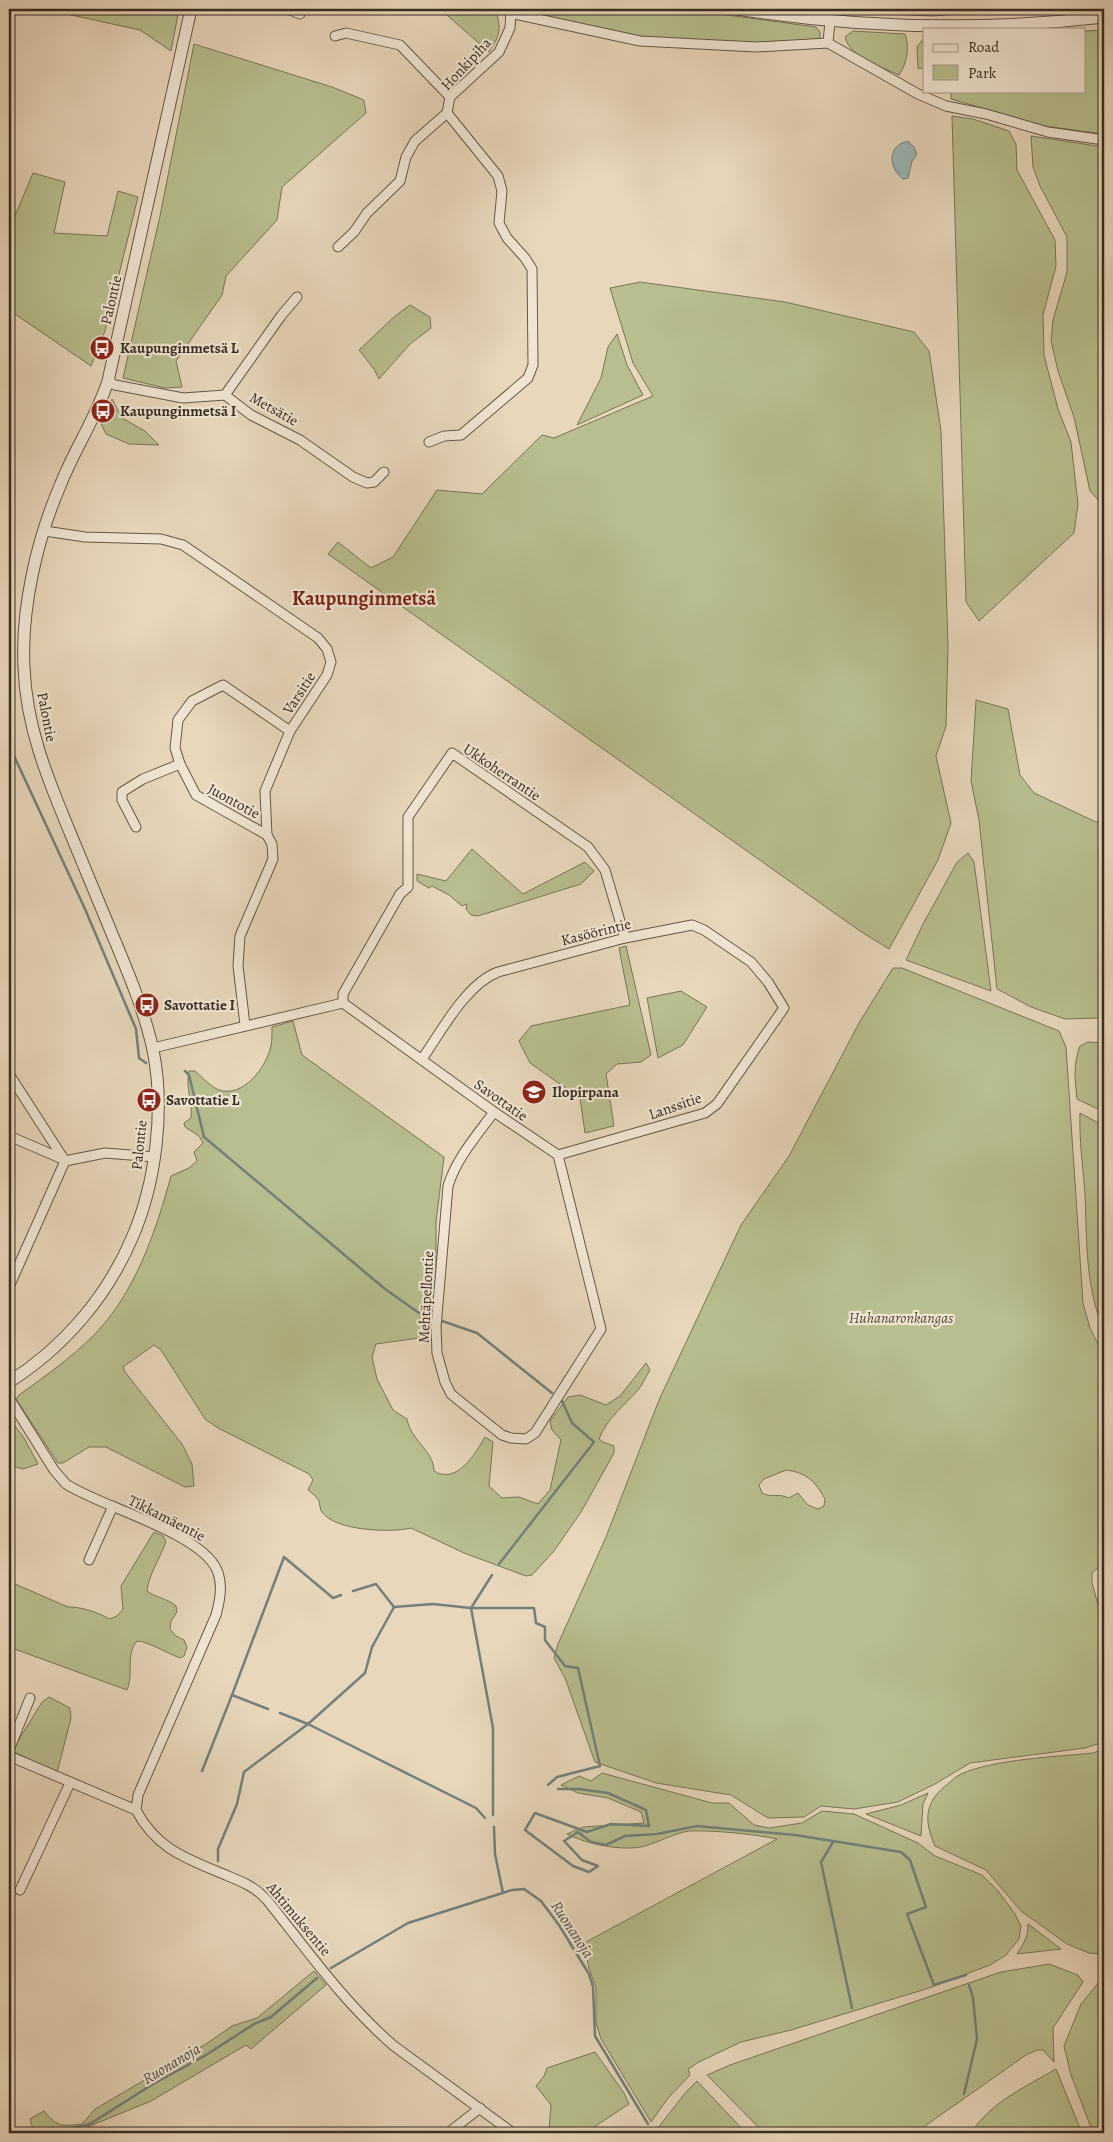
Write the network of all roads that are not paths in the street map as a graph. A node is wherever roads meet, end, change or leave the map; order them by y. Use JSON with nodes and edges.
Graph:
{"nodes":[{"id":1,"x":191,"y":9,"type":"edge"},
{"id":2,"x":288,"y":9,"type":"edge"},
{"id":3,"x":737,"y":9,"type":"edge"},
{"id":4,"x":510,"y":11,"type":"edge"},
{"id":5,"x":300,"y":14,"type":"dead end"},
{"id":6,"x":1104,"y":17,"type":"edge"},
{"id":7,"x":830,"y":21,"type":"junction"},
{"id":8,"x":335,"y":36,"type":"dead end"},
{"id":9,"x":828,"y":43,"type":"junction"},
{"id":10,"x":450,"y":97,"type":"junction"},
{"id":11,"x":448,"y":113,"type":"junction"},
{"id":12,"x":1104,"y":140,"type":"edge"},
{"id":13,"x":338,"y":247,"type":"dead end"},
{"id":14,"x":297,"y":297,"type":"dead end"},
{"id":15,"x":108,"y":381,"type":"junction"},
{"id":16,"x":225,"y":395,"type":"junction"},
{"id":17,"x":429,"y":442,"type":"dead end"},
{"id":18,"x":384,"y":472,"type":"dead end"},
{"id":19,"x":45,"y":531,"type":"junction"},
{"id":20,"x":290,"y":731,"type":"junction"},
{"id":21,"x":180,"y":764,"type":"junction"},
{"id":22,"x":136,"y":827,"type":"dead end"},
{"id":23,"x":267,"y":835,"type":"junction"},
{"id":24,"x":625,"y":938,"type":"junction"},
{"id":25,"x":343,"y":1003,"type":"junction"},
{"id":26,"x":784,"y":1008,"type":"joint"},
{"id":27,"x":245,"y":1025,"type":"junction"},
{"id":28,"x":153,"y":1048,"type":"junction"},
{"id":29,"x":422,"y":1059,"type":"junction"},
{"id":30,"x":9,"y":1074,"type":"edge"},
{"id":31,"x":494,"y":1112,"type":"junction"},
{"id":32,"x":9,"y":1136,"type":"edge"},
{"id":33,"x":558,"y":1155,"type":"junction"},
{"id":34,"x":155,"y":1157,"type":"junction"},
{"id":35,"x":65,"y":1160,"type":"junction"},
{"id":36,"x":9,"y":1287,"type":"edge"},
{"id":37,"x":9,"y":1382,"type":"edge"},
{"id":38,"x":9,"y":1398,"type":"edge"},
{"id":39,"x":113,"y":1506,"type":"junction"},
{"id":40,"x":89,"y":1560,"type":"dead end"},
{"id":41,"x":30,"y":1698,"type":"dead end"},
{"id":42,"x":9,"y":1750,"type":"edge"},
{"id":43,"x":9,"y":1756,"type":"edge"},
{"id":44,"x":70,"y":1783,"type":"junction"},
{"id":45,"x":136,"y":1810,"type":"junction"},
{"id":46,"x":20,"y":1890,"type":"dead end"},
{"id":47,"x":480,"y":2108,"type":"junction"},
{"id":48,"x":448,"y":2133,"type":"edge"},
{"id":49,"x":513,"y":2133,"type":"edge"}],
"edges":[{"from":1,"to":15,"type":"street","name":"Palontie"},
{"from":2,"to":5,"type":"street"},
{"from":3,"to":7,"type":"street"},
{"from":4,"to":9,"type":"street"},
{"from":4,"to":10,"type":"street","name":"Honkipiha"},
{"from":6,"to":7,"type":"street"},
{"from":7,"to":9,"type":"street"},
{"from":8,"to":10,"type":"street"},
{"from":9,"to":12,"type":"street"},
{"from":10,"to":11,"type":"street","name":"Honkipiha"},
{"from":11,"to":13,"type":"street","name":"Honkipiha"},
{"from":11,"to":17,"type":"street"},
{"from":14,"to":16,"type":"street"},
{"from":15,"to":16,"type":"street"},
{"from":15,"to":19,"type":"street","name":"Palontie"},
{"from":16,"to":18,"type":"street","name":"Metsätie"},
{"from":19,"to":20,"type":"street","name":"Varsitie"},
{"from":19,"to":28,"type":"street","name":"Palontie"},
{"from":20,"to":21,"type":"street","name":"Juontotie"},
{"from":20,"to":23,"type":"street","name":"Varsitie"},
{"from":21,"to":22,"type":"street"},
{"from":21,"to":23,"type":"street","name":"Juontotie"},
{"from":23,"to":27,"type":"street","name":"Varsitie"},
{"from":24,"to":25,"type":"street","name":"Ukkoherrantie"},
{"from":24,"to":26,"type":"street","name":"Kasöörintie"},
{"from":24,"to":29,"type":"street","name":"Kasöörintie"},
{"from":25,"to":27,"type":"street"},
{"from":25,"to":29,"type":"street","name":"Savottatie"},
{"from":26,"to":33,"type":"street","name":"Lanssitie"},
{"from":27,"to":28,"type":"street"},
{"from":28,"to":34,"type":"street","name":"Palontie"},
{"from":29,"to":31,"type":"street","name":"Savottatie"},
{"from":30,"to":35,"type":"street"},
{"from":31,"to":33,"type":"street","name":"Savottatie"},
{"from":31,"to":33,"type":"street","name":"Mehtäpellontie"},
{"from":32,"to":35,"type":"street"},
{"from":34,"to":35,"type":"street"},
{"from":34,"to":37,"type":"street","name":"Palontie"},
{"from":35,"to":36,"type":"street"},
{"from":38,"to":39,"type":"street","name":"Tikkamäentie"},
{"from":39,"to":40,"type":"street"},
{"from":39,"to":45,"type":"street","name":"Tikkamäentie"},
{"from":41,"to":42,"type":"street"},
{"from":43,"to":44,"type":"street"},
{"from":44,"to":45,"type":"street"},
{"from":44,"to":46,"type":"street"},
{"from":45,"to":47,"type":"street","name":"Ahtimuksentie"},
{"from":47,"to":48,"type":"street"},
{"from":47,"to":49,"type":"street","name":"Ahtimuksentie"}]}
